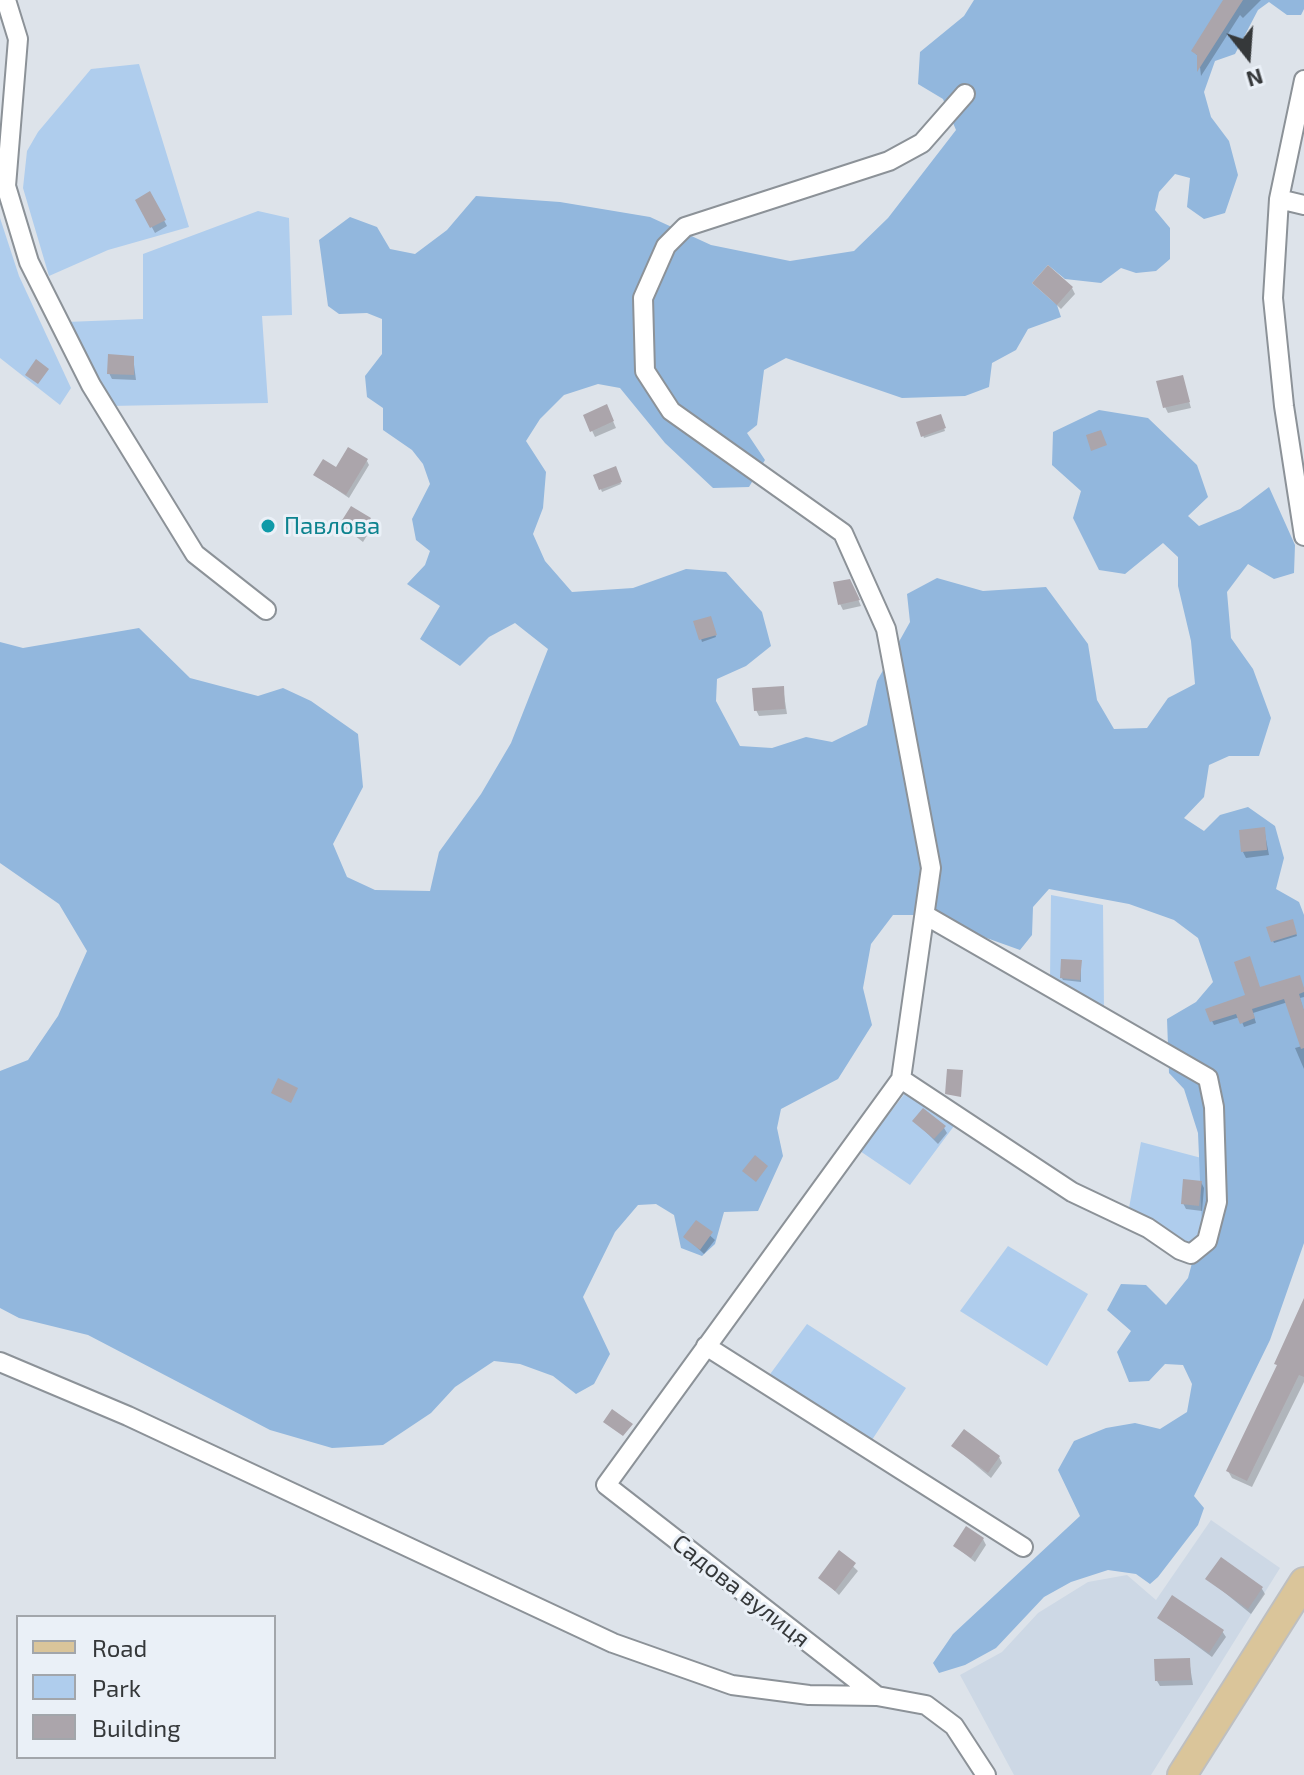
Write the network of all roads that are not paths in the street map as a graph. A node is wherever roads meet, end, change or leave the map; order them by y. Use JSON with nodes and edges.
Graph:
{"nodes":[{"id":1,"x":6,"y":0,"type":"edge"},
{"id":2,"x":1304,"y":80,"type":"edge"},
{"id":3,"x":965,"y":94,"type":"dead end"},
{"id":4,"x":1279,"y":199,"type":"junction"},
{"id":5,"x":1304,"y":205,"type":"edge"},
{"id":6,"x":1304,"y":536,"type":"edge"},
{"id":7,"x":266,"y":610,"type":"dead end"},
{"id":8,"x":925,"y":915,"type":"junction"},
{"id":9,"x":901,"y":1079,"type":"junction"},
{"id":10,"x":706,"y":1346,"type":"junction"},
{"id":11,"x":0,"y":1362,"type":"edge"},
{"id":12,"x":1023,"y":1547,"type":"dead end"},
{"id":13,"x":1304,"y":1582,"type":"edge"},
{"id":14,"x":877,"y":1696,"type":"junction"},
{"id":15,"x":986,"y":1775,"type":"edge"},
{"id":16,"x":1182,"y":1775,"type":"edge"}],
"edges":[{"from":1,"to":7,"type":"street"},
{"from":2,"to":4,"type":"street"},
{"from":3,"to":8,"type":"street"},
{"from":4,"to":5,"type":"street"},
{"from":4,"to":6,"type":"street"},
{"from":8,"to":9,"type":"street"},
{"from":8,"to":9,"type":"street"},
{"from":9,"to":10,"type":"street"},
{"from":10,"to":12,"type":"street"},
{"from":10,"to":14,"type":"street","name":"Садова вулиця"},
{"from":11,"to":14,"type":"street"},
{"from":13,"to":16,"type":"main road"},
{"from":14,"to":15,"type":"street"}]}
